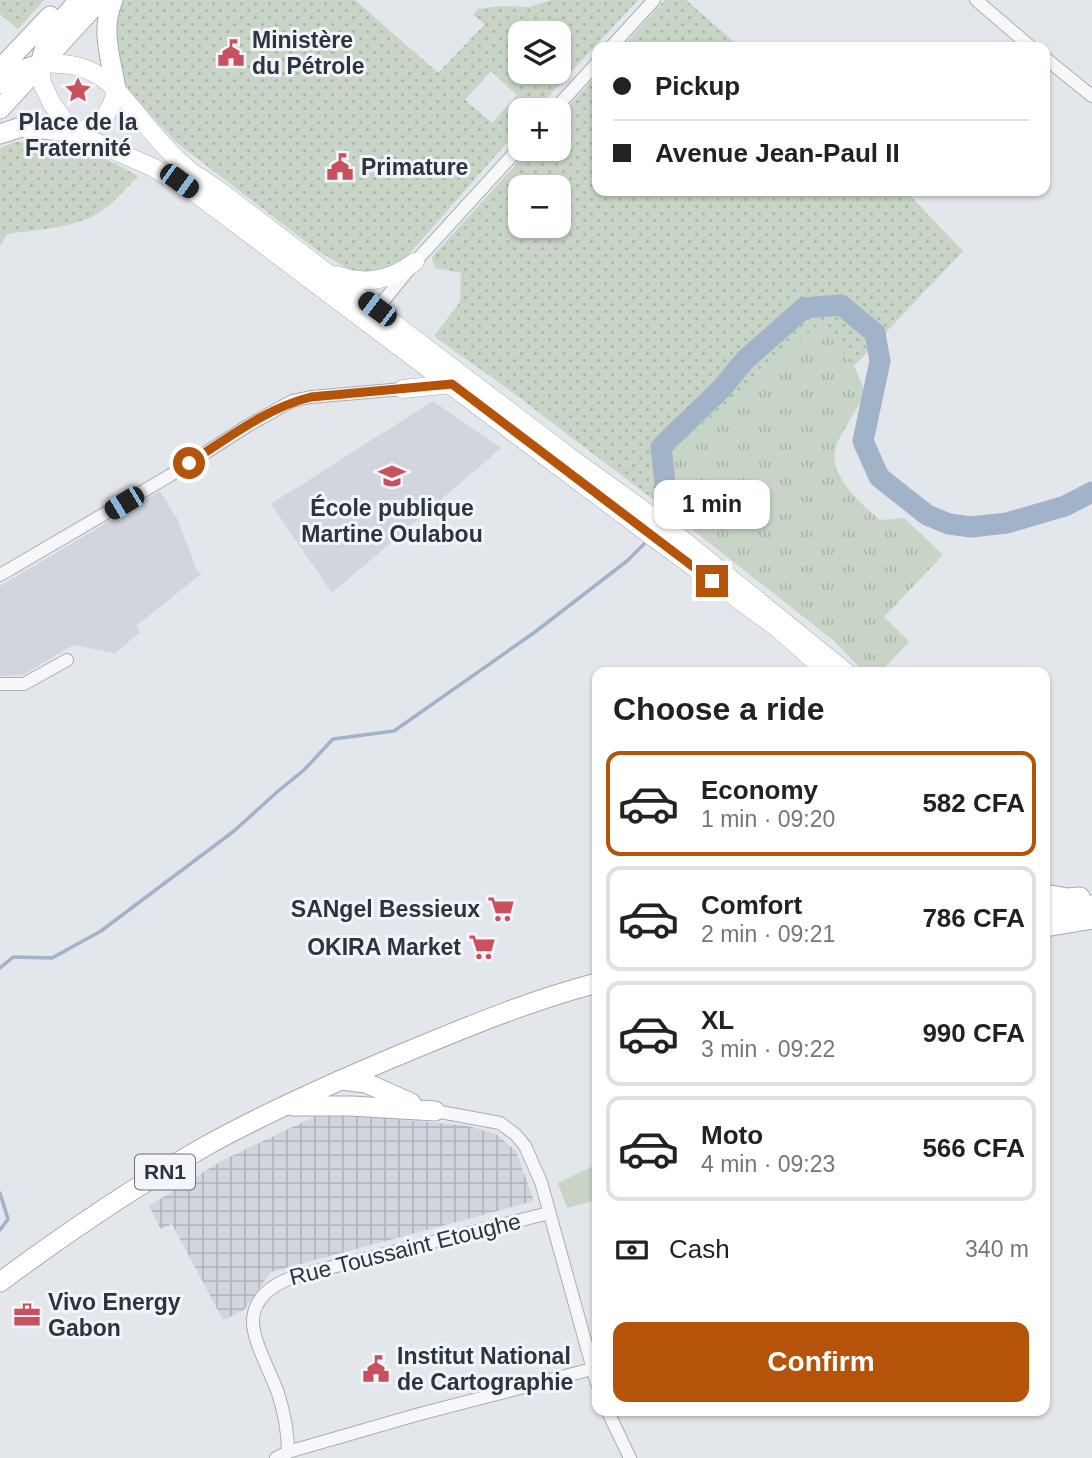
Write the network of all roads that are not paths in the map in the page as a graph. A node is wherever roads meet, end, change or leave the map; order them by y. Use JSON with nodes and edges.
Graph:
{"nodes":[{"id":1,"x":65,"y":0,"type":"edge"},
{"id":2,"x":79,"y":0,"type":"edge"},
{"id":3,"x":100,"y":0,"type":"edge"},
{"id":4,"x":113,"y":0,"type":"edge"},
{"id":5,"x":654,"y":0,"type":"edge"},
{"id":6,"x":976,"y":0,"type":"edge"},
{"id":7,"x":616,"y":42,"type":"edge"},
{"id":8,"x":1025,"y":42,"type":"edge"},
{"id":9,"x":1050,"y":62,"type":"edge"},
{"id":10,"x":40,"y":64,"type":"junction"},
{"id":11,"x":592,"y":68,"type":"edge"},
{"id":12,"x":0,"y":69,"type":"edge"},
{"id":13,"x":0,"y":85,"type":"edge"},
{"id":14,"x":116,"y":89,"type":"junction"},
{"id":15,"x":1092,"y":96,"type":"edge"},
{"id":16,"x":565,"y":98,"type":"edge"},
{"id":17,"x":0,"y":109,"type":"edge"},
{"id":18,"x":73,"y":131,"type":"junction"},
{"id":19,"x":0,"y":134,"type":"edge"},
{"id":20,"x":508,"y":160,"type":"edge"},
{"id":21,"x":415,"y":262,"type":"junction"},
{"id":22,"x":324,"y":270,"type":"junction"},
{"id":23,"x":372,"y":315,"type":"junction"},
{"id":24,"x":414,"y":355,"type":"junction"},
{"id":25,"x":452,"y":384,"type":"junction"},
{"id":26,"x":403,"y":389,"type":"junction"},
{"id":27,"x":657,"y":530,"type":"junction"},
{"id":28,"x":0,"y":575,"type":"edge"},
{"id":29,"x":66,"y":660,"type":"dead end"},
{"id":30,"x":821,"y":667,"type":"edge"},
{"id":31,"x":839,"y":667,"type":"edge"},
{"id":32,"x":0,"y":684,"type":"edge"},
{"id":33,"x":1050,"y":895,"type":"edge"},
{"id":34,"x":1092,"y":896,"type":"edge"},
{"id":35,"x":1092,"y":905,"type":"edge"},
{"id":36,"x":1050,"y":910,"type":"edge"},
{"id":37,"x":1092,"y":917,"type":"edge"},
{"id":38,"x":1050,"y":924,"type":"edge"},
{"id":39,"x":592,"y":984,"type":"edge"},
{"id":40,"x":407,"y":1052,"type":"junction"},
{"id":41,"x":351,"y":1078,"type":"junction"},
{"id":42,"x":395,"y":1104,"type":"junction"},
{"id":43,"x":285,"y":1106,"type":"junction"},
{"id":44,"x":435,"y":1111,"type":"joint"},
{"id":45,"x":549,"y":1213,"type":"junction"},
{"id":46,"x":0,"y":1283,"type":"edge"},
{"id":47,"x":592,"y":1369,"type":"joint"},
{"id":48,"x":610,"y":1416,"type":"edge"},
{"id":49,"x":282,"y":1455,"type":"edge"},
{"id":50,"x":630,"y":1458,"type":"edge"}],
"edges":[{"from":1,"to":12,"type":"main road"},
{"from":2,"to":10,"type":"main road"},
{"from":3,"to":10,"type":"main road"},
{"from":4,"to":14,"type":"main road"},
{"from":5,"to":7,"type":"street"},
{"from":6,"to":8,"type":"street"},
{"from":9,"to":15,"type":"street"},
{"from":10,"to":13,"type":"main road"},
{"from":10,"to":14,"type":"main road"},
{"from":10,"to":17,"type":"main road"},
{"from":10,"to":18,"type":"main road"},
{"from":11,"to":16,"type":"street"},
{"from":14,"to":18,"type":"main road"},
{"from":14,"to":22,"type":"main road"},
{"from":18,"to":19,"type":"main road"},
{"from":18,"to":23,"type":"main road"},
{"from":20,"to":21,"type":"street"},
{"from":21,"to":22,"type":"main road"},
{"from":21,"to":23,"type":"street"},
{"from":22,"to":23,"type":"main road"},
{"from":23,"to":24,"type":"main road"},
{"from":23,"to":27,"type":"main road"},
{"from":24,"to":25,"type":"main road"},
{"from":24,"to":26,"type":"main road"},
{"from":25,"to":26,"type":"main road"},
{"from":25,"to":27,"type":"main road"},
{"from":26,"to":28,"type":"street"},
{"from":27,"to":30,"type":"main road"},
{"from":27,"to":31,"type":"main road"},
{"from":29,"to":32,"type":"street"},
{"from":33,"to":34,"type":"main road"},
{"from":35,"to":36,"type":"main road"},
{"from":37,"to":38,"type":"main road"},
{"from":39,"to":40,"type":"main road","number":"RN1"},
{"from":40,"to":41,"type":"main road","number":"RN1"},
{"from":40,"to":42,"type":"main road"},
{"from":41,"to":42,"type":"main road"},
{"from":41,"to":43,"type":"main road","number":"RN1"},
{"from":42,"to":43,"type":"main road"},
{"from":42,"to":44,"type":"main road"},
{"from":43,"to":46,"type":"main road","number":"RN1"},
{"from":44,"to":45,"type":"street"},
{"from":45,"to":47,"type":"street"},
{"from":45,"to":49,"type":"street","name":"Rue Toussaint Etoughe"},
{"from":47,"to":49,"type":"street"},
{"from":48,"to":50,"type":"street"}]}
